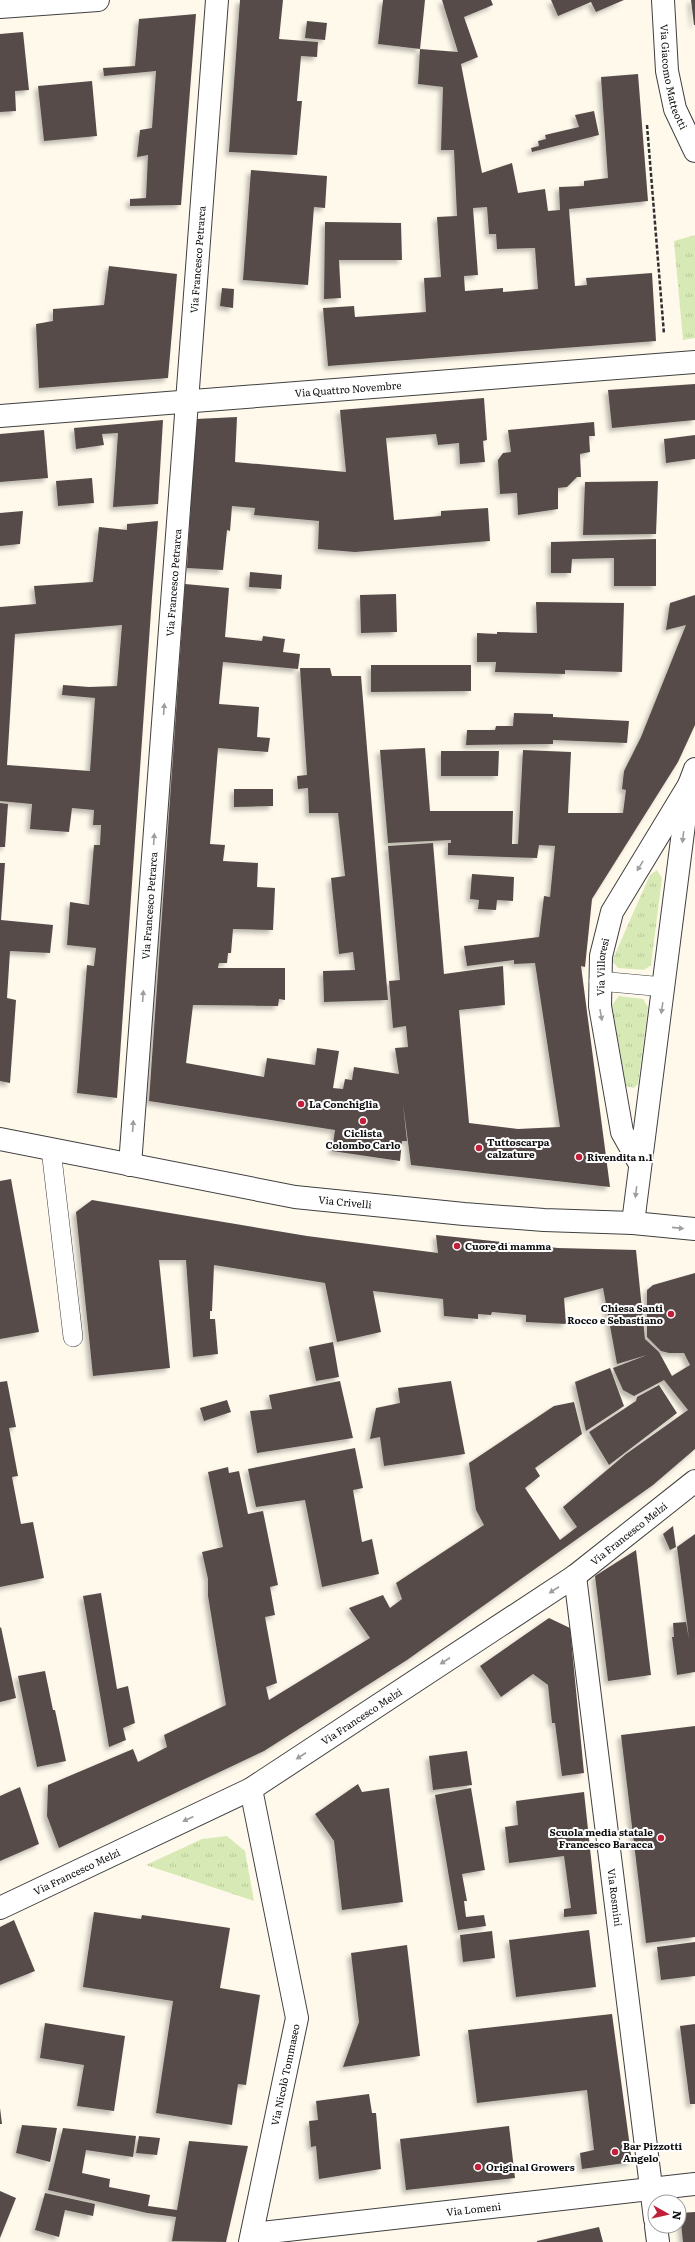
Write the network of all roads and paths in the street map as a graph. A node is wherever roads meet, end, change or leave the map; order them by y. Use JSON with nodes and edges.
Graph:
{"nodes":[{"id":1,"x":98,"y":0,"type":"edge"},
{"id":2,"x":218,"y":0,"type":"edge"},
{"id":3,"x":663,"y":0,"type":"edge"},
{"id":4,"x":0,"y":7,"type":"edge"},
{"id":5,"x":647,"y":121,"type":"dead end"},
{"id":6,"x":695,"y":151,"type":"edge"},
{"id":7,"x":695,"y":362,"type":"edge"},
{"id":8,"x":666,"y":364,"type":"junction"},
{"id":9,"x":187,"y":401,"type":"junction"},
{"id":10,"x":0,"y":416,"type":"edge"},
{"id":11,"x":692,"y":777,"type":"edge"},
{"id":12,"x":599,"y":981,"type":"junction"},
{"id":13,"x":664,"y":987,"type":"junction"},
{"id":14,"x":0,"y":1139,"type":"edge"},
{"id":15,"x":51,"y":1149,"type":"junction"},
{"id":16,"x":640,"y":1164,"type":"junction"},
{"id":17,"x":130,"y":1165,"type":"junction"},
{"id":18,"x":632,"y":1223,"type":"junction"},
{"id":19,"x":695,"y":1229,"type":"edge"},
{"id":20,"x":73,"y":1337,"type":"dead end"},
{"id":21,"x":695,"y":1480,"type":"edge"},
{"id":22,"x":575,"y":1576,"type":"junction"},
{"id":23,"x":251,"y":1789,"type":"junction"},
{"id":24,"x":0,"y":1908,"type":"edge"},
{"id":25,"x":695,"y":2184,"type":"edge"},
{"id":26,"x":651,"y":2190,"type":"junction"},
{"id":27,"x":652,"y":2194,"type":"edge"},
{"id":28,"x":251,"y":2238,"type":"edge"}],
"edges":[{"from":1,"to":4,"type":"street"},
{"from":2,"to":9,"type":"street","name":"Via Francesco Petrarca"},
{"from":3,"to":6,"type":"street","name":"Via Giacomo Matteotti"},
{"from":5,"to":8,"type":"path"},
{"from":7,"to":8,"type":"street","name":"Via Quattro Novembre"},
{"from":8,"to":9,"type":"street","name":"Via Quattro Novembre"},
{"from":9,"to":10,"type":"street","name":"Via Quattro Novembre"},
{"from":17,"to":9,"type":"street","name":"Via Francesco Petrarca","one_way":true},
{"from":11,"to":12,"type":"street","name":"Via Villoresi","one_way":true},
{"from":11,"to":13,"type":"street","name":"Via Villoresi","one_way":true},
{"from":12,"to":13,"type":"lane"},
{"from":12,"to":16,"type":"street","name":"Via Villoresi","one_way":true},
{"from":13,"to":16,"type":"street","name":"Via Villoresi","one_way":true},
{"from":14,"to":15,"type":"street","name":"Via Crivelli"},
{"from":15,"to":17,"type":"street","name":"Via Crivelli"},
{"from":15,"to":20,"type":"lane"},
{"from":16,"to":18,"type":"street","name":"Via Villoresi","one_way":true},
{"from":17,"to":18,"type":"street","name":"Via Crivelli"},
{"from":18,"to":19,"type":"street","name":"Via Crivelli","one_way":true},
{"from":21,"to":22,"type":"street","name":"Via Francesco Melzi"},
{"from":22,"to":23,"type":"street","name":"Via Francesco Melzi","one_way":true},
{"from":22,"to":26,"type":"street","name":"Via Rosmini"},
{"from":23,"to":24,"type":"street","name":"Via Francesco Melzi","one_way":true},
{"from":23,"to":28,"type":"street","name":"Via Nicolò Tommaseo"},
{"from":25,"to":26,"type":"street","name":"Via Lomeni"},
{"from":26,"to":27,"type":"street","name":"Via Rosmini"},
{"from":26,"to":28,"type":"street","name":"Via Lomeni"}]}
